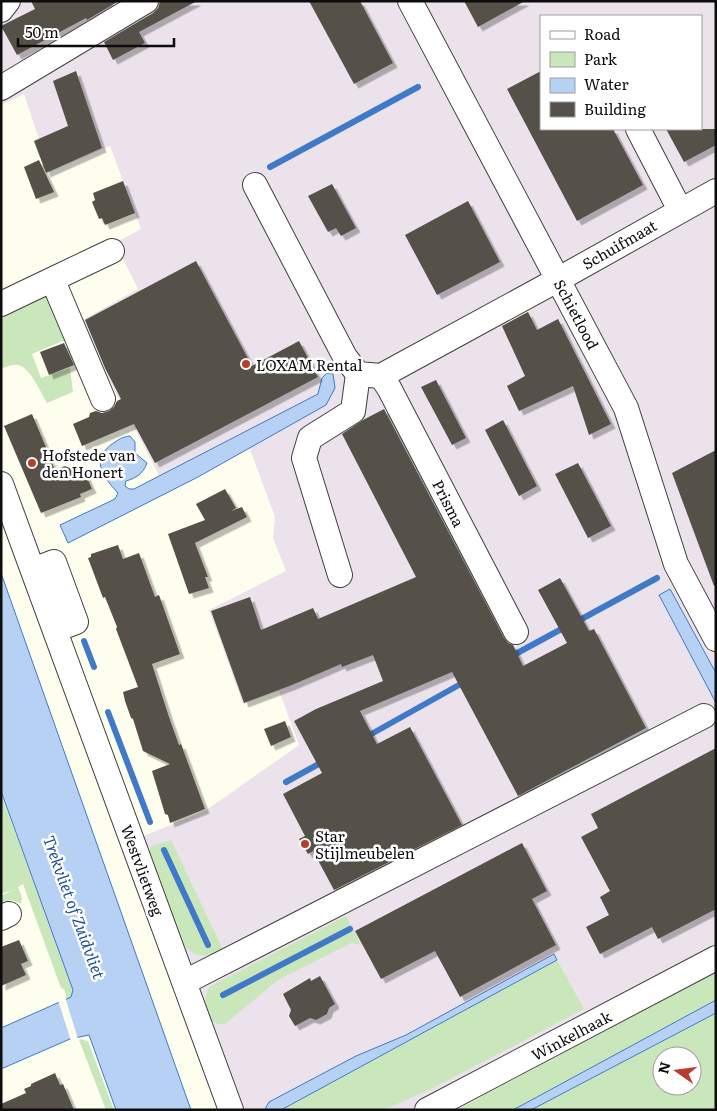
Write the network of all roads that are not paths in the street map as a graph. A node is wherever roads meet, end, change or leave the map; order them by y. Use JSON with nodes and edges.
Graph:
{"nodes":[{"id":1,"x":8,"y":1,"type":"edge"},
{"id":2,"x":146,"y":1,"type":"edge"},
{"id":3,"x":410,"y":1,"type":"edge"},
{"id":4,"x":1,"y":10,"type":"edge"},
{"id":5,"x":1,"y":88,"type":"edge"},
{"id":6,"x":639,"y":130,"type":"edge"},
{"id":7,"x":255,"y":185,"type":"dead end"},
{"id":8,"x":716,"y":190,"type":"edge"},
{"id":9,"x":680,"y":210,"type":"junction"},
{"id":10,"x":112,"y":251,"type":"dead end"},
{"id":11,"x":559,"y":279,"type":"junction"},
{"id":12,"x":49,"y":281,"type":"junction"},
{"id":13,"x":1,"y":304,"type":"edge"},
{"id":14,"x":369,"y":375,"type":"junction"},
{"id":15,"x":103,"y":399,"type":"dead end"},
{"id":16,"x":1,"y":484,"type":"edge"},
{"id":17,"x":340,"y":575,"type":"dead end"},
{"id":18,"x":516,"y":632,"type":"dead end"},
{"id":19,"x":716,"y":640,"type":"edge"},
{"id":20,"x":704,"y":716,"type":"dead end"},
{"id":21,"x":716,"y":958,"type":"edge"},
{"id":22,"x":185,"y":982,"type":"junction"},
{"id":23,"x":231,"y":1110,"type":"edge"},
{"id":24,"x":427,"y":1110,"type":"edge"}],
"edges":[{"from":1,"to":4,"type":"street"},
{"from":2,"to":5,"type":"street"},
{"from":3,"to":11,"type":"street","name":"Schietlood"},
{"from":6,"to":9,"type":"street"},
{"from":7,"to":14,"type":"street","name":"Prisma"},
{"from":8,"to":9,"type":"street","name":"Schuifmaat"},
{"from":9,"to":11,"type":"street","name":"Schuifmaat"},
{"from":10,"to":12,"type":"street"},
{"from":11,"to":14,"type":"street"},
{"from":11,"to":19,"type":"street","name":"Schietlood"},
{"from":12,"to":13,"type":"street"},
{"from":12,"to":15,"type":"street"},
{"from":14,"to":17,"type":"street"},
{"from":14,"to":18,"type":"street","name":"Prisma"},
{"from":16,"to":22,"type":"street","name":"Westvlietweg"},
{"from":20,"to":22,"type":"street"},
{"from":21,"to":24,"type":"street","name":"Winkelhaak"},
{"from":22,"to":23,"type":"street","name":"Westvlietweg"}]}
